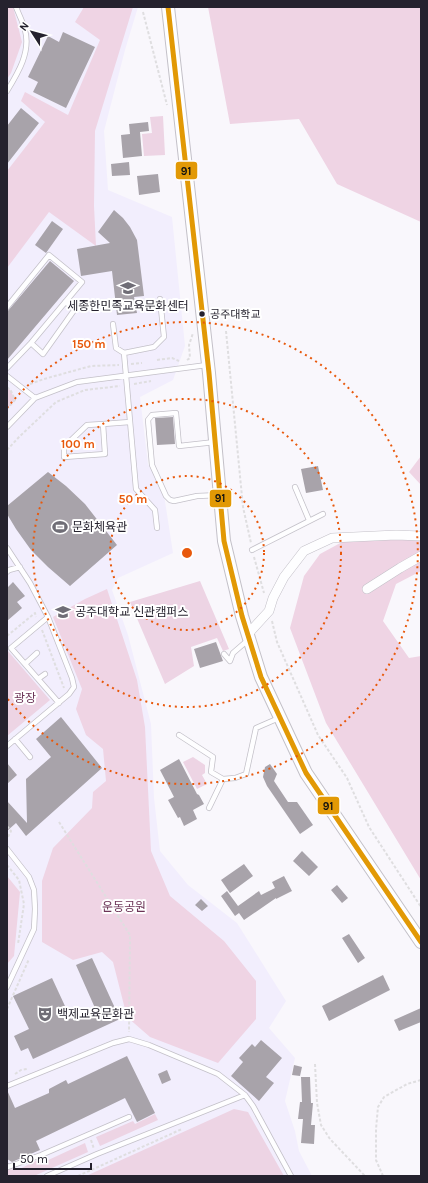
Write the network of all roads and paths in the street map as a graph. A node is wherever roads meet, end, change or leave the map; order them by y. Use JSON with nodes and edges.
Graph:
{"nodes":[{"id":1,"x":16,"y":7,"type":"edge"},
{"id":2,"x":168,"y":7,"type":"edge"},
{"id":3,"x":143,"y":12,"type":"dead end"},
{"id":4,"x":7,"y":91,"type":"edge"},
{"id":5,"x":168,"y":110,"type":"dead end"},
{"id":6,"x":160,"y":299,"type":"dead end"},
{"id":7,"x":65,"y":302,"type":"junction"},
{"id":8,"x":7,"y":307,"type":"edge"},
{"id":9,"x":113,"y":324,"type":"dead end"},
{"id":10,"x":226,"y":331,"type":"dead end"},
{"id":11,"x":194,"y":332,"type":"dead end"},
{"id":12,"x":31,"y":343,"type":"junction"},
{"id":13,"x":124,"y":353,"type":"junction"},
{"id":14,"x":157,"y":360,"type":"dead end"},
{"id":15,"x":142,"y":363,"type":"dead end"},
{"id":16,"x":125,"y":364,"type":"junction"},
{"id":17,"x":208,"y":365,"type":"junction"},
{"id":18,"x":7,"y":368,"type":"edge"},
{"id":19,"x":7,"y":376,"type":"edge"},
{"id":20,"x":126,"y":376,"type":"junction"},
{"id":21,"x":157,"y":380,"type":"dead end"},
{"id":22,"x":30,"y":384,"type":"dead end"},
{"id":23,"x":127,"y":385,"type":"junction"},
{"id":24,"x":7,"y":387,"type":"edge"},
{"id":25,"x":35,"y":398,"type":"junction"},
{"id":26,"x":7,"y":409,"type":"edge"},
{"id":27,"x":130,"y":422,"type":"junction"},
{"id":28,"x":103,"y":424,"type":"junction"},
{"id":29,"x":7,"y":427,"type":"edge"},
{"id":30,"x":215,"y":442,"type":"junction"},
{"id":31,"x":7,"y":450,"type":"edge"},
{"id":32,"x":295,"y":487,"type":"dead end"},
{"id":33,"x":220,"y":495,"type":"junction"},
{"id":34,"x":323,"y":514,"type":"dead end"},
{"id":35,"x":310,"y":520,"type":"junction"},
{"id":36,"x":157,"y":528,"type":"dead end"},
{"id":37,"x":421,"y":536,"type":"edge"},
{"id":38,"x":7,"y":548,"type":"edge"},
{"id":39,"x":252,"y":550,"type":"junction"},
{"id":40,"x":421,"y":556,"type":"edge"},
{"id":41,"x":20,"y":567,"type":"junction"},
{"id":42,"x":7,"y":572,"type":"edge"},
{"id":43,"x":367,"y":589,"type":"dead end"},
{"id":44,"x":269,"y":611,"type":"junction"},
{"id":45,"x":48,"y":617,"type":"junction"},
{"id":46,"x":248,"y":636,"type":"junction"},
{"id":47,"x":37,"y":653,"type":"dead end"},
{"id":48,"x":224,"y":654,"type":"dead end"},
{"id":49,"x":25,"y":664,"type":"junction"},
{"id":50,"x":45,"y":674,"type":"dead end"},
{"id":51,"x":38,"y":679,"type":"junction"},
{"id":52,"x":59,"y":703,"type":"junction"},
{"id":53,"x":279,"y":718,"type":"junction"},
{"id":54,"x":179,"y":735,"type":"dead end"},
{"id":55,"x":15,"y":739,"type":"junction"},
{"id":56,"x":7,"y":746,"type":"edge"},
{"id":57,"x":30,"y":757,"type":"dead end"},
{"id":58,"x":223,"y":779,"type":"junction"},
{"id":59,"x":209,"y":808,"type":"dead end"},
{"id":60,"x":58,"y":822,"type":"dead end"},
{"id":61,"x":7,"y":826,"type":"edge"},
{"id":62,"x":7,"y":839,"type":"edge"},
{"id":63,"x":7,"y":849,"type":"edge"},
{"id":64,"x":7,"y":865,"type":"edge"},
{"id":65,"x":421,"y":907,"type":"edge"},
{"id":66,"x":421,"y":942,"type":"edge"},
{"id":67,"x":17,"y":950,"type":"dead end"},
{"id":68,"x":7,"y":987,"type":"edge"},
{"id":69,"x":129,"y":1039,"type":"junction"},
{"id":70,"x":315,"y":1064,"type":"dead end"},
{"id":71,"x":421,"y":1080,"type":"edge"},
{"id":72,"x":7,"y":1086,"type":"edge"},
{"id":73,"x":245,"y":1095,"type":"junction"},
{"id":74,"x":129,"y":1117,"type":"dead end"},
{"id":75,"x":188,"y":1127,"type":"dead end"},
{"id":76,"x":7,"y":1166,"type":"edge"},
{"id":77,"x":47,"y":1176,"type":"edge"},
{"id":78,"x":78,"y":1176,"type":"edge"},
{"id":79,"x":291,"y":1176,"type":"edge"},
{"id":80,"x":365,"y":1176,"type":"edge"},
{"id":81,"x":383,"y":1176,"type":"edge"}],
"edges":[{"from":1,"to":4,"type":"lane"},
{"from":2,"to":17,"type":"main road"},
{"from":3,"to":5,"type":"path"},
{"from":6,"to":13,"type":"lane"},
{"from":7,"to":8,"type":"lane"},
{"from":7,"to":12,"type":"lane"},
{"from":7,"to":12,"type":"lane"},
{"from":9,"to":13,"type":"lane"},
{"from":10,"to":39,"type":"path"},
{"from":11,"to":14,"type":"path"},
{"from":12,"to":18,"type":"lane"},
{"from":13,"to":16,"type":"lane"},
{"from":15,"to":16,"type":"path"},
{"from":16,"to":20,"type":"lane"},
{"from":16,"to":22,"type":"path"},
{"from":17,"to":20,"type":"lane"},
{"from":17,"to":30,"type":"main road"},
{"from":19,"to":25,"type":"lane"},
{"from":20,"to":23,"type":"lane"},
{"from":20,"to":25,"type":"lane"},
{"from":21,"to":23,"type":"path"},
{"from":23,"to":27,"type":"lane"},
{"from":23,"to":31,"type":"path"},
{"from":24,"to":26,"type":"path"},
{"from":25,"to":29,"type":"lane"},
{"from":27,"to":28,"type":"lane"},
{"from":27,"to":36,"type":"lane"},
{"from":28,"to":28,"type":"lane"},
{"from":30,"to":33,"type":"main road"},
{"from":30,"to":33,"type":"lane"},
{"from":32,"to":35,"type":"lane"},
{"from":33,"to":46,"type":"main road"},
{"from":34,"to":35,"type":"lane"},
{"from":35,"to":39,"type":"lane"},
{"from":37,"to":44,"type":"street"},
{"from":38,"to":41,"type":"lane"},
{"from":39,"to":44,"type":"path"},
{"from":40,"to":43,"type":"street"},
{"from":41,"to":42,"type":"lane"},
{"from":41,"to":45,"type":"lane"},
{"from":44,"to":46,"type":"street"},
{"from":44,"to":65,"type":"path"},
{"from":45,"to":49,"type":"lane"},
{"from":45,"to":52,"type":"lane"},
{"from":46,"to":48,"type":"lane"},
{"from":46,"to":53,"type":"main road"},
{"from":47,"to":49,"type":"lane"},
{"from":49,"to":51,"type":"lane"},
{"from":50,"to":51,"type":"lane"},
{"from":51,"to":52,"type":"lane"},
{"from":52,"to":55,"type":"lane"},
{"from":53,"to":58,"type":"lane"},
{"from":53,"to":66,"type":"main road"},
{"from":54,"to":58,"type":"lane"},
{"from":55,"to":56,"type":"lane"},
{"from":55,"to":57,"type":"lane"},
{"from":58,"to":59,"type":"lane"},
{"from":60,"to":69,"type":"path"},
{"from":61,"to":62,"type":"path"},
{"from":63,"to":68,"type":"lane"},
{"from":64,"to":67,"type":"path"},
{"from":69,"to":72,"type":"lane"},
{"from":69,"to":73,"type":"lane"},
{"from":70,"to":80,"type":"path"},
{"from":71,"to":81,"type":"path"},
{"from":73,"to":77,"type":"lane"},
{"from":73,"to":79,"type":"lane"},
{"from":74,"to":76,"type":"lane"},
{"from":75,"to":78,"type":"path"}]}
